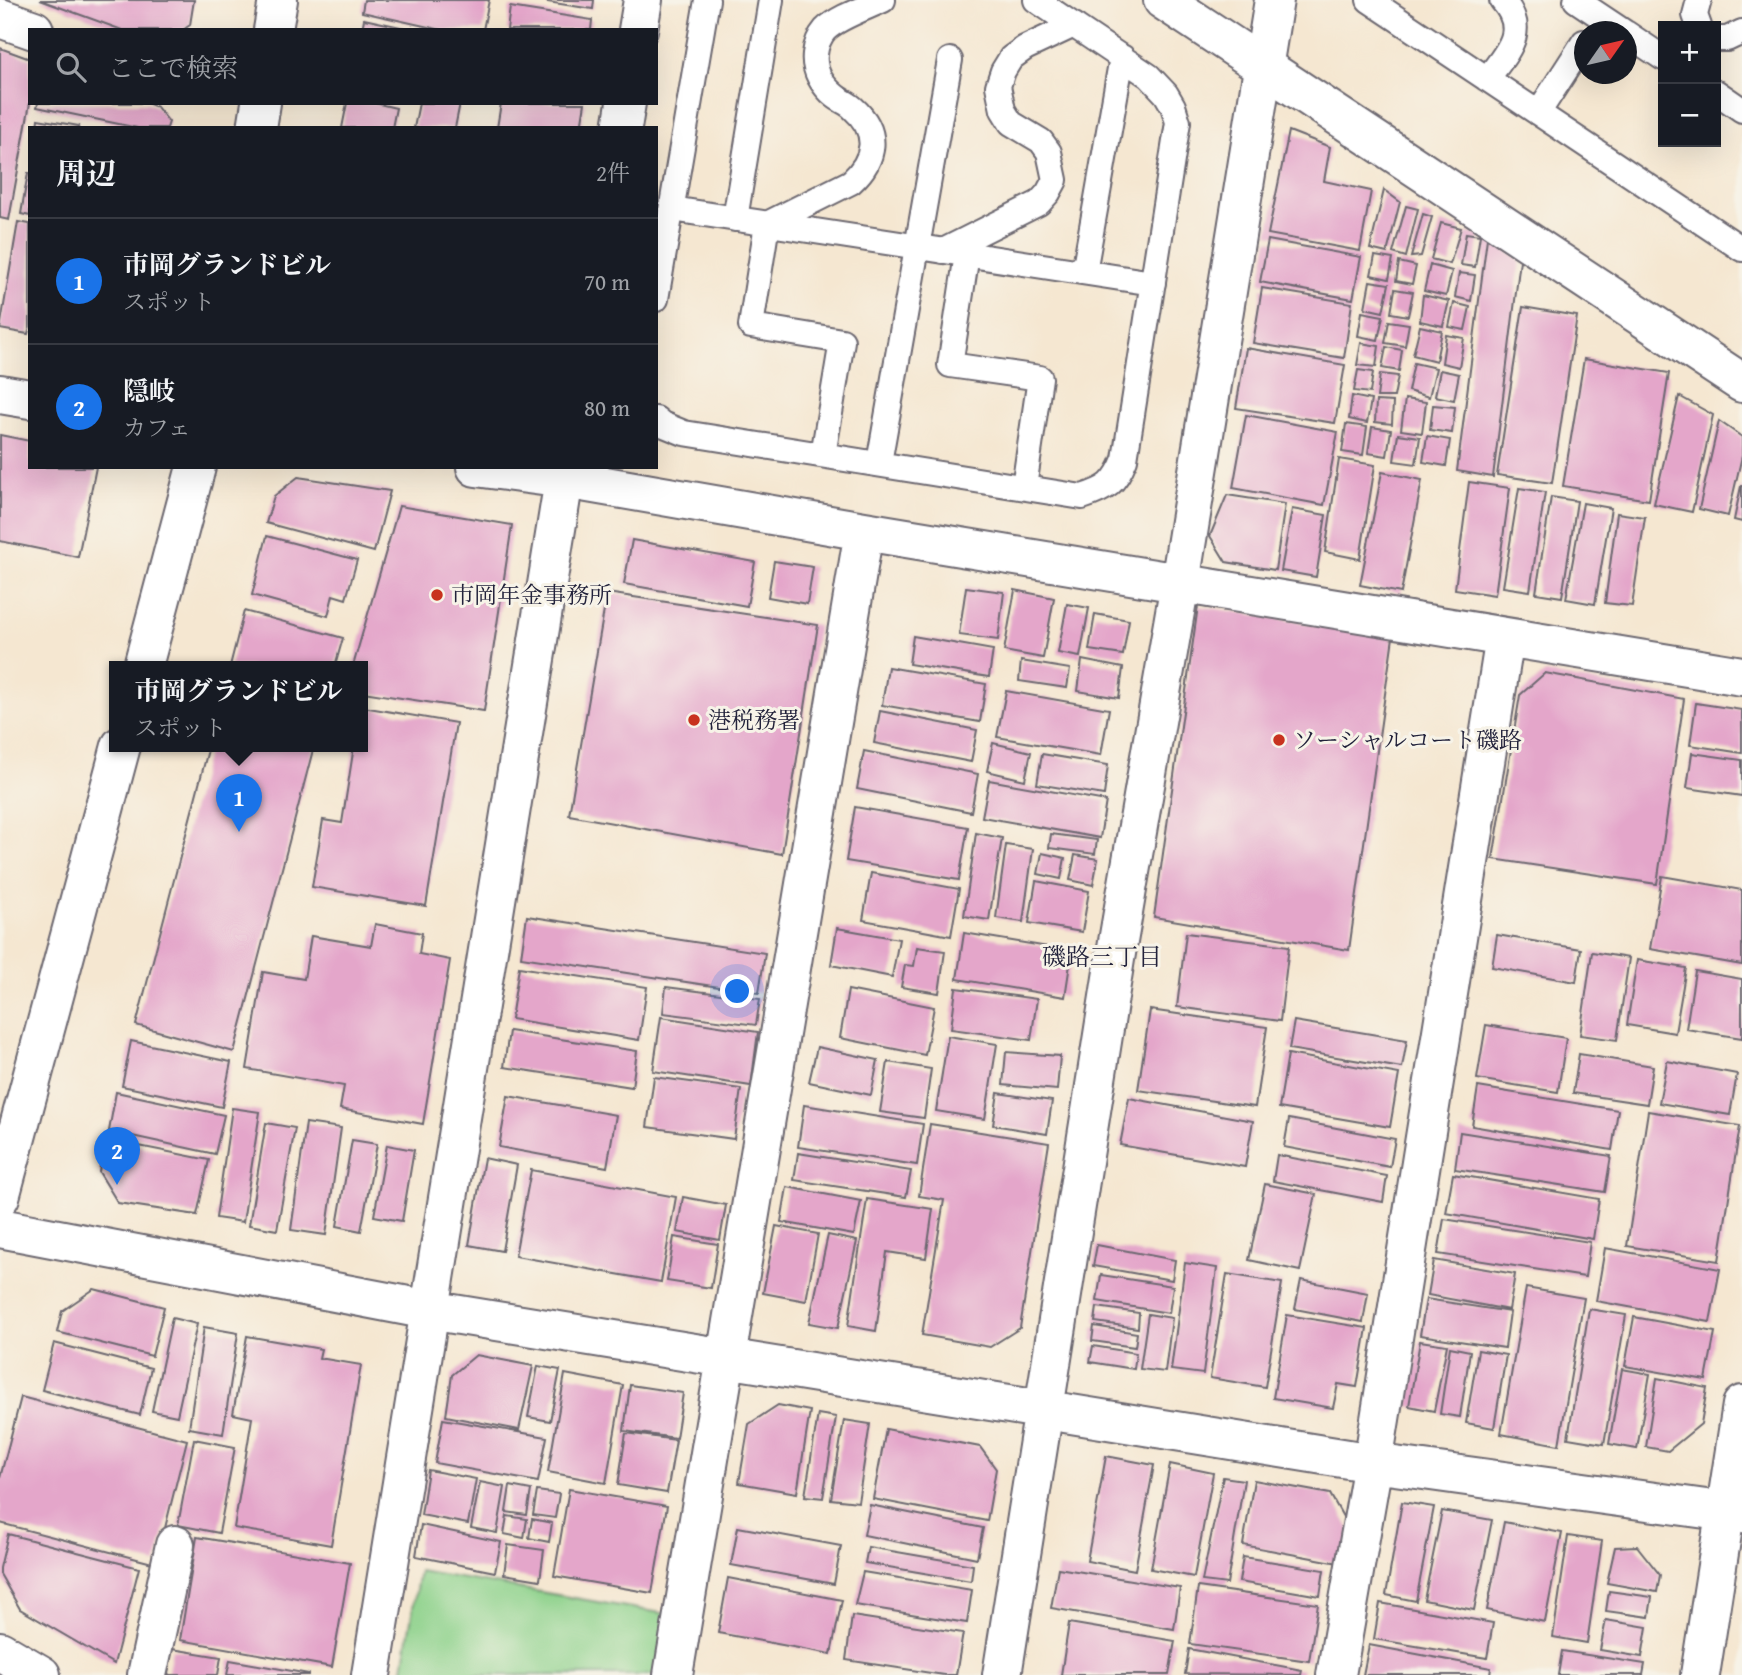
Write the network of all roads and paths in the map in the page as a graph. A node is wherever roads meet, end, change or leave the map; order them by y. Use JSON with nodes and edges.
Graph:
{"nodes":[{"id":1,"x":278,"y":0,"type":"edge"},
{"id":2,"x":643,"y":0,"type":"edge"},
{"id":3,"x":707,"y":0,"type":"edge"},
{"id":4,"x":771,"y":0,"type":"edge"},
{"id":5,"x":883,"y":0,"type":"edge"},
{"id":6,"x":1036,"y":0,"type":"edge"},
{"id":7,"x":1163,"y":0,"type":"edge"},
{"id":8,"x":1274,"y":0,"type":"edge"},
{"id":9,"x":1369,"y":0,"type":"edge"},
{"id":10,"x":1502,"y":0,"type":"edge"},
{"id":11,"x":1576,"y":0,"type":"edge"},
{"id":12,"x":1699,"y":0,"type":"edge"},
{"id":13,"x":1602,"y":16,"type":"edge"},
{"id":14,"x":0,"y":18,"type":"edge"},
{"id":15,"x":1697,"y":21,"type":"edge"},
{"id":16,"x":1074,"y":25,"type":"junction"},
{"id":17,"x":28,"y":28,"type":"edge"},
{"id":18,"x":273,"y":28,"type":"edge"},
{"id":19,"x":638,"y":28,"type":"edge"},
{"id":20,"x":1742,"y":32,"type":"edge"},
{"id":21,"x":1721,"y":39,"type":"edge"},
{"id":22,"x":1637,"y":40,"type":"edge"},
{"id":23,"x":1658,"y":55,"type":"edge"},
{"id":24,"x":1122,"y":57,"type":"junction"},
{"id":25,"x":1574,"y":57,"type":"edge"},
{"id":26,"x":950,"y":60,"type":"dead end"},
{"id":27,"x":1263,"y":67,"type":"junction"},
{"id":28,"x":1487,"y":79,"type":"junction"},
{"id":29,"x":1721,"y":95,"type":"edge"},
{"id":30,"x":626,"y":105,"type":"edge"},
{"id":31,"x":1742,"y":110,"type":"edge"},
{"id":32,"x":1538,"y":113,"type":"junction"},
{"id":33,"x":622,"y":126,"type":"edge"},
{"id":34,"x":672,"y":209,"type":"junction"},
{"id":35,"x":734,"y":219,"type":"junction"},
{"id":36,"x":767,"y":224,"type":"junction"},
{"id":37,"x":917,"y":247,"type":"junction"},
{"id":38,"x":1742,"y":249,"type":"edge"},
{"id":39,"x":955,"y":253,"type":"junction"},
{"id":40,"x":1084,"y":272,"type":"junction"},
{"id":41,"x":1153,"y":282,"type":"junction"},
{"id":42,"x":658,"y":288,"type":"edge"},
{"id":43,"x":1742,"y":383,"type":"edge"},
{"id":44,"x":0,"y":394,"type":"edge"},
{"id":45,"x":28,"y":400,"type":"edge"},
{"id":46,"x":658,"y":421,"type":"edge"},
{"id":47,"x":823,"y":455,"type":"junction"},
{"id":48,"x":879,"y":463,"type":"junction"},
{"id":49,"x":195,"y":469,"type":"edge"},
{"id":50,"x":506,"y":469,"type":"edge"},
{"id":51,"x":566,"y":473,"type":"edge"},
{"id":52,"x":1024,"y":487,"type":"junction"},
{"id":53,"x":864,"y":531,"type":"junction"},
{"id":54,"x":1180,"y":583,"type":"junction"},
{"id":55,"x":1505,"y":636,"type":"junction"},
{"id":56,"x":144,"y":661,"type":"edge"},
{"id":57,"x":1742,"y":676,"type":"edge"},
{"id":58,"x":119,"y":752,"type":"edge"},
{"id":59,"x":0,"y":1197,"type":"edge"},
{"id":60,"x":0,"y":1228,"type":"edge"},
{"id":61,"x":429,"y":1310,"type":"junction"},
{"id":62,"x":725,"y":1358,"type":"junction"},
{"id":63,"x":1742,"y":1405,"type":"edge"},
{"id":64,"x":1044,"y":1409,"type":"junction"},
{"id":65,"x":1373,"y":1463,"type":"junction"},
{"id":66,"x":1733,"y":1513,"type":"edge"},
{"id":67,"x":175,"y":1545,"type":"dead end"},
{"id":68,"x":0,"y":1651,"type":"edge"},
{"id":69,"x":41,"y":1675,"type":"edge"},
{"id":70,"x":147,"y":1675,"type":"edge"},
{"id":71,"x":371,"y":1675,"type":"edge"},
{"id":72,"x":673,"y":1675,"type":"edge"},
{"id":73,"x":1002,"y":1675,"type":"edge"},
{"id":74,"x":1336,"y":1675,"type":"edge"},
{"id":75,"x":1700,"y":1675,"type":"edge"}],
"edges":[{"from":1,"to":18,"type":"street"},
{"from":2,"to":19,"type":"street"},
{"from":3,"to":34,"type":"lane"},
{"from":4,"to":35,"type":"lane"},
{"from":5,"to":36,"type":"lane"},
{"from":6,"to":16,"type":"lane"},
{"from":7,"to":27,"type":"street"},
{"from":8,"to":27,"type":"street"},
{"from":9,"to":28,"type":"lane"},
{"from":10,"to":28,"type":"lane"},
{"from":11,"to":13,"type":"lane"},
{"from":12,"to":15,"type":"lane"},
{"from":14,"to":17,"type":"street"},
{"from":16,"to":24,"type":"lane"},
{"from":16,"to":39,"type":"lane"},
{"from":20,"to":21,"type":"lane"},
{"from":22,"to":23,"type":"lane"},
{"from":24,"to":40,"type":"lane"},
{"from":24,"to":41,"type":"lane"},
{"from":25,"to":32,"type":"lane"},
{"from":26,"to":37,"type":"lane"},
{"from":27,"to":43,"type":"street"},
{"from":27,"to":54,"type":"street"},
{"from":28,"to":32,"type":"lane"},
{"from":29,"to":31,"type":"lane"},
{"from":30,"to":33,"type":"street"},
{"from":32,"to":38,"type":"lane"},
{"from":34,"to":35,"type":"lane"},
{"from":34,"to":42,"type":"lane"},
{"from":35,"to":36,"type":"lane"},
{"from":36,"to":37,"type":"lane"},
{"from":36,"to":47,"type":"lane"},
{"from":37,"to":39,"type":"lane"},
{"from":37,"to":48,"type":"lane"},
{"from":39,"to":40,"type":"lane"},
{"from":39,"to":52,"type":"lane"},
{"from":40,"to":41,"type":"lane"},
{"from":41,"to":52,"type":"lane"},
{"from":44,"to":45,"type":"street"},
{"from":46,"to":47,"type":"lane"},
{"from":47,"to":48,"type":"lane"},
{"from":48,"to":52,"type":"lane"},
{"from":49,"to":56,"type":"street"},
{"from":50,"to":51,"type":"street"},
{"from":51,"to":53,"type":"street"},
{"from":51,"to":61,"type":"street"},
{"from":53,"to":54,"type":"street"},
{"from":53,"to":62,"type":"street"},
{"from":54,"to":55,"type":"street"},
{"from":54,"to":64,"type":"street"},
{"from":55,"to":57,"type":"street"},
{"from":55,"to":65,"type":"street"},
{"from":58,"to":59,"type":"street"},
{"from":60,"to":61,"type":"street"},
{"from":61,"to":62,"type":"street"},
{"from":61,"to":71,"type":"street"},
{"from":62,"to":64,"type":"street"},
{"from":62,"to":72,"type":"street"},
{"from":63,"to":66,"type":"street"},
{"from":64,"to":65,"type":"street"},
{"from":64,"to":73,"type":"street"},
{"from":65,"to":66,"type":"street"},
{"from":65,"to":74,"type":"street"},
{"from":66,"to":75,"type":"street"},
{"from":67,"to":70,"type":"street"},
{"from":68,"to":69,"type":"street"}]}
